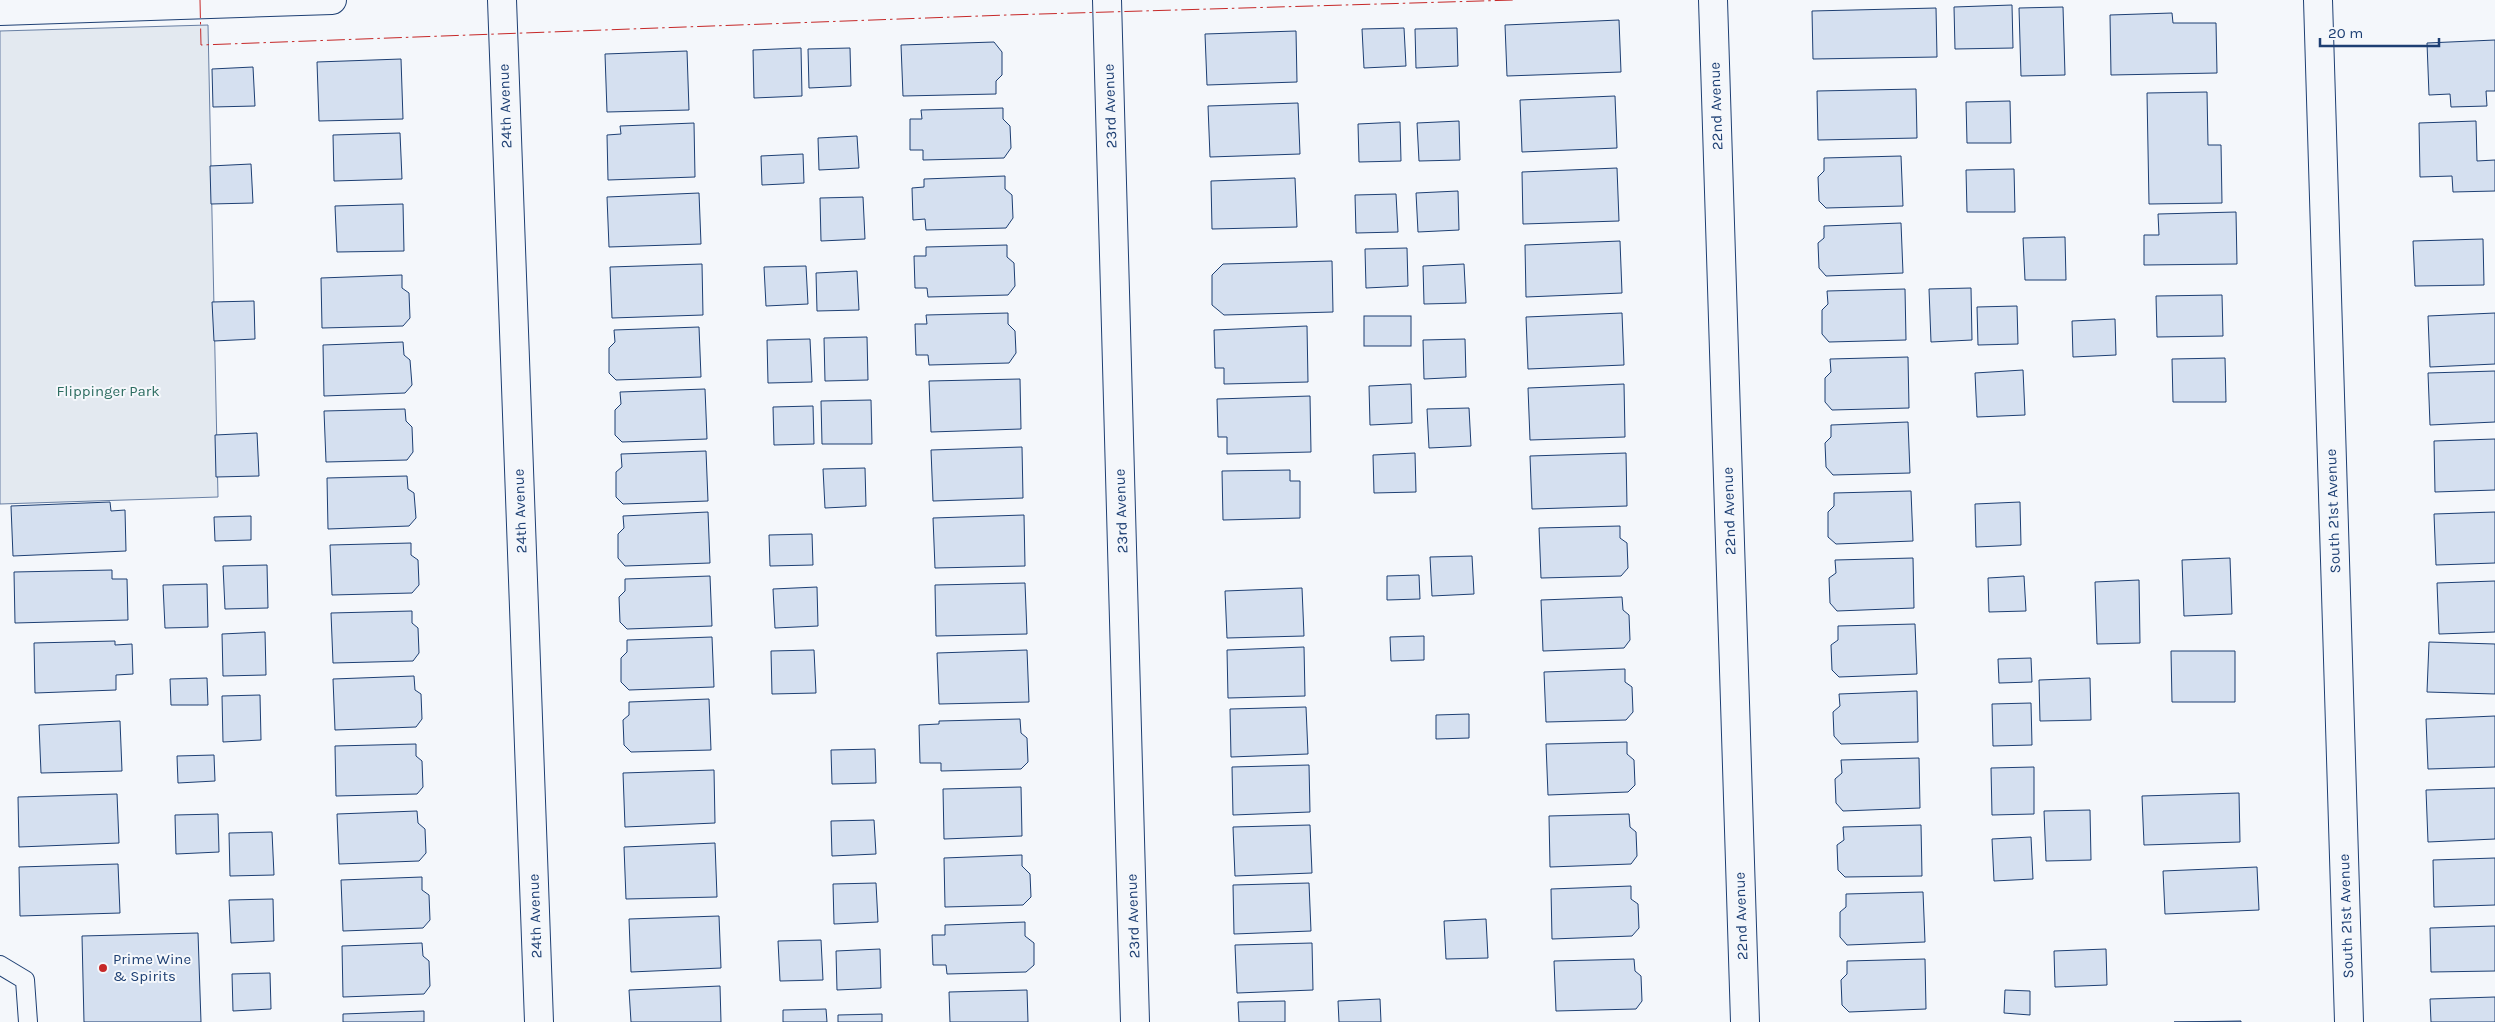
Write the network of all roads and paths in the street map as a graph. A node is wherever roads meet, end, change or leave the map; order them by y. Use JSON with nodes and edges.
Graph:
{"nodes":[{"id":1,"x":332,"y":0,"type":"edge"},
{"id":2,"x":502,"y":0,"type":"edge"},
{"id":3,"x":1108,"y":0,"type":"edge"},
{"id":4,"x":1712,"y":0,"type":"edge"},
{"id":5,"x":2318,"y":0,"type":"edge"},
{"id":6,"x":148,"y":3,"type":"edge"},
{"id":7,"x":0,"y":11,"type":"edge"},
{"id":8,"x":0,"y":965,"type":"edge"},
{"id":9,"x":28,"y":1022,"type":"edge"},
{"id":10,"x":539,"y":1022,"type":"edge"},
{"id":11,"x":1136,"y":1022,"type":"edge"},
{"id":12,"x":1745,"y":1022,"type":"edge"},
{"id":13,"x":2349,"y":1022,"type":"edge"}],
"edges":[{"from":1,"to":6,"type":"street"},
{"from":2,"to":10,"type":"street","name":"24th Avenue"},
{"from":3,"to":11,"type":"street","name":"23rd Avenue"},
{"from":4,"to":12,"type":"street","name":"22nd Avenue"},
{"from":5,"to":13,"type":"street","name":"South 21st Avenue"},
{"from":6,"to":7,"type":"street"},
{"from":8,"to":9,"type":"lane"}]}
